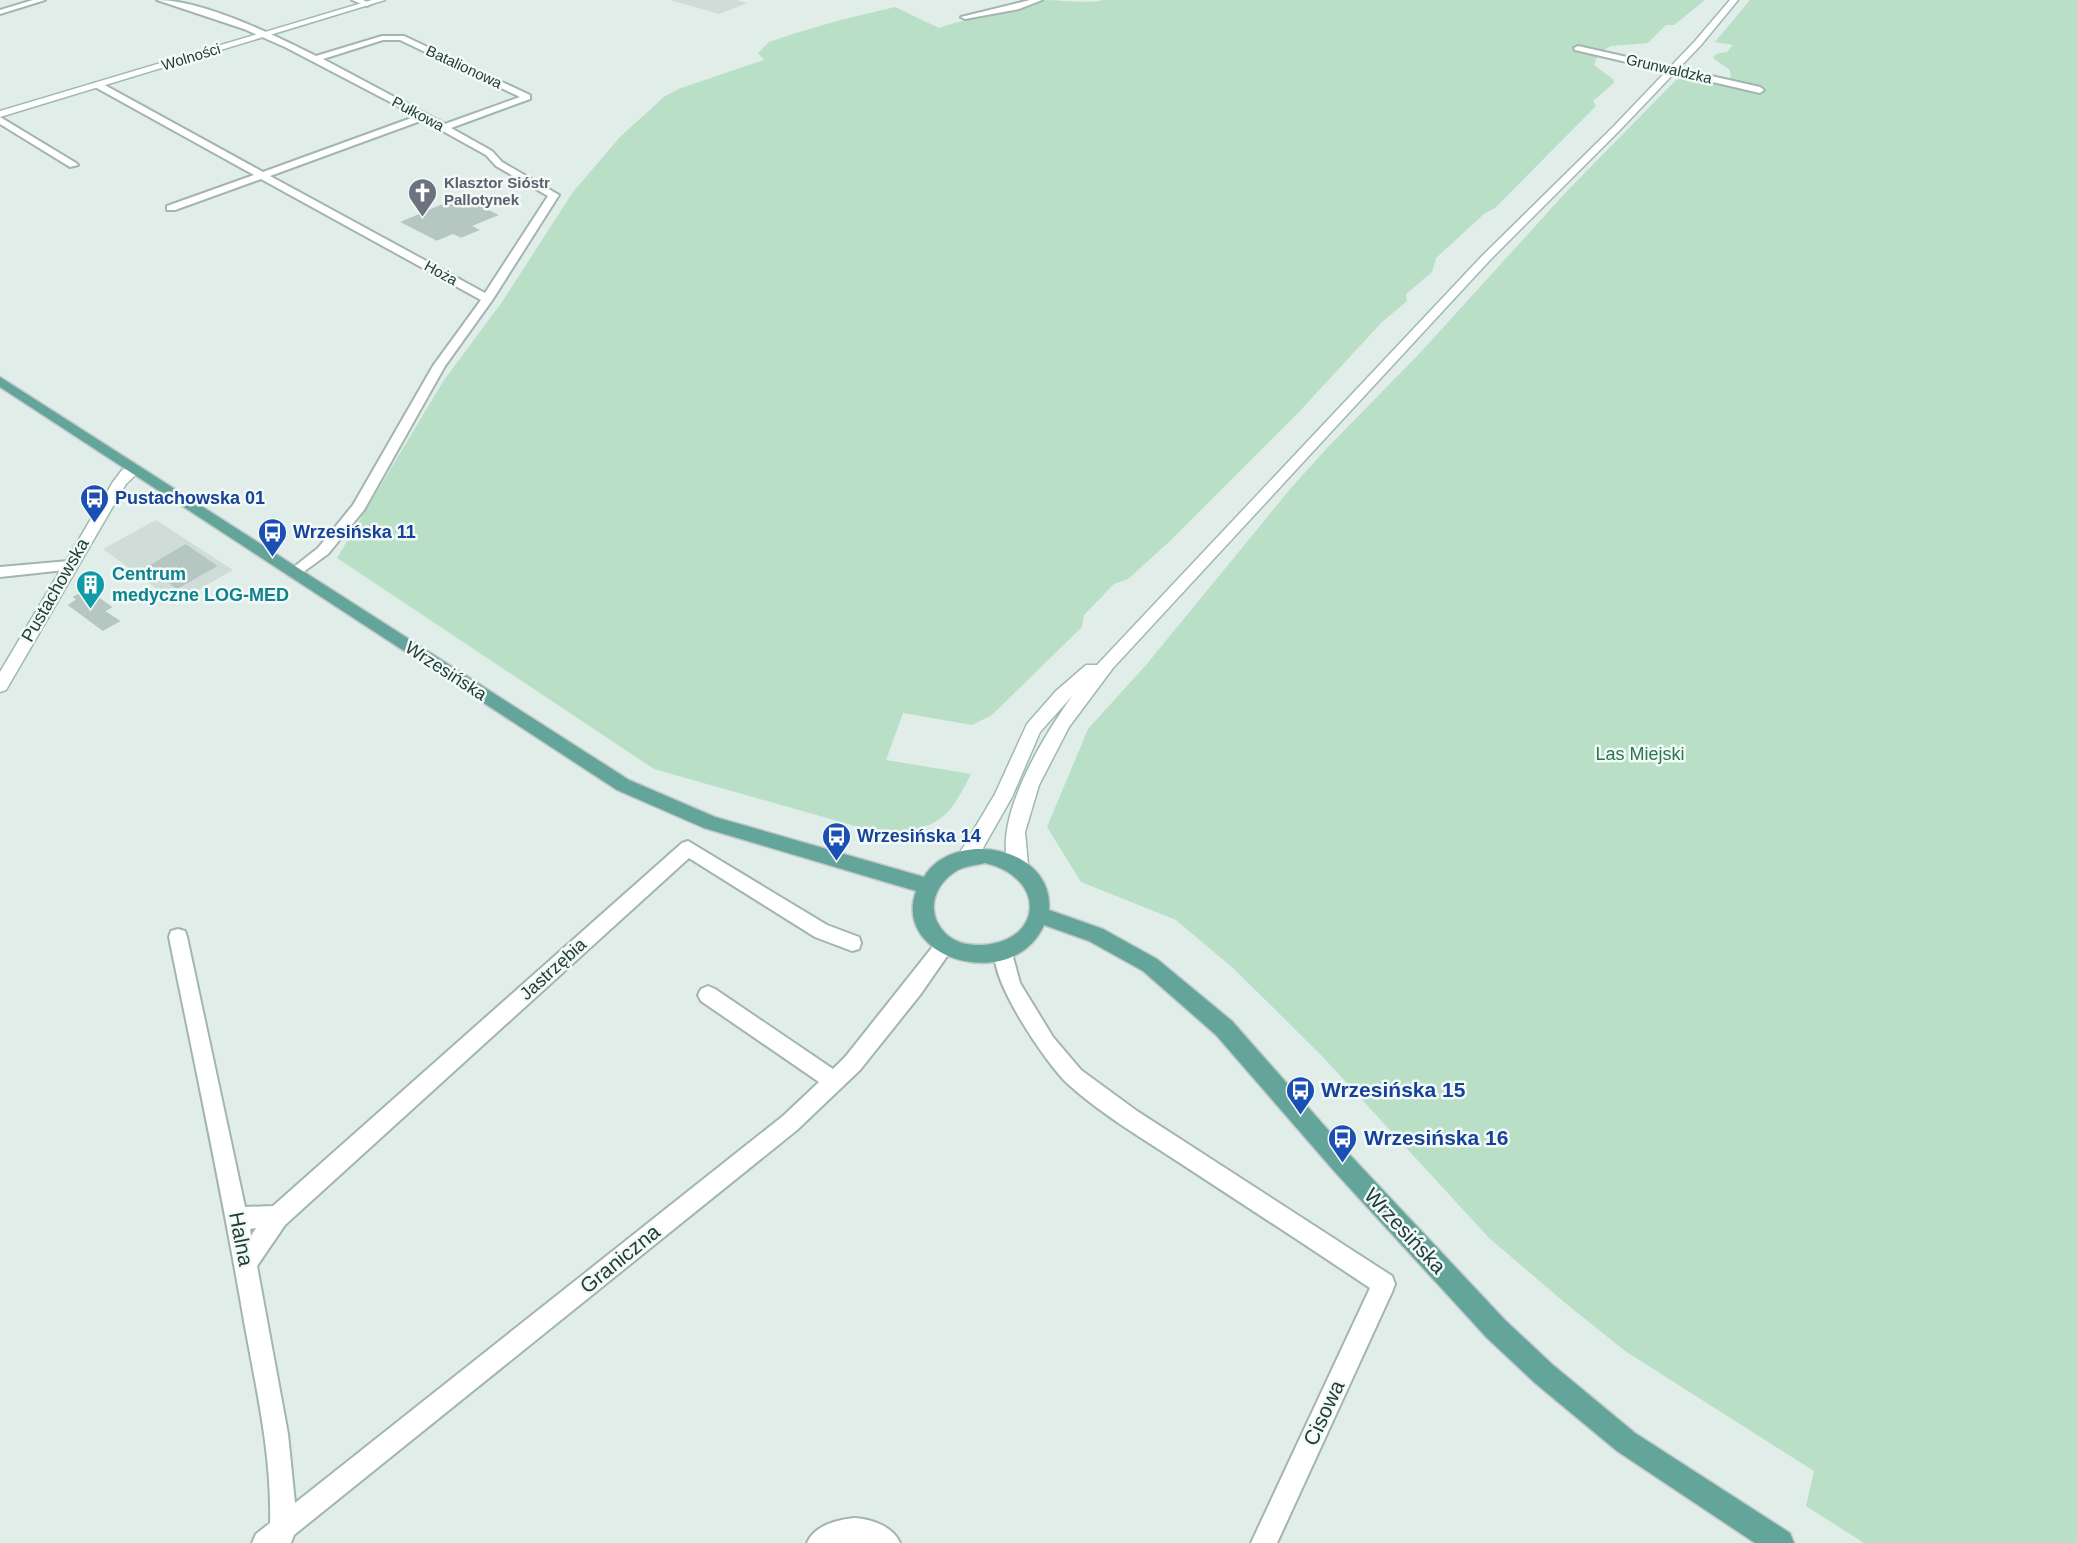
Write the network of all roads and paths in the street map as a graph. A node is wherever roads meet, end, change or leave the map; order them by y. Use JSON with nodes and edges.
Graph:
{"nodes":[{"id":1,"x":41,"y":0,"type":"edge"},
{"id":2,"x":161,"y":0,"type":"edge"},
{"id":3,"x":356,"y":0,"type":"edge"},
{"id":4,"x":381,"y":0,"type":"edge"},
{"id":5,"x":1038,"y":0,"type":"edge"},
{"id":6,"x":1725,"y":0,"type":"edge"},
{"id":7,"x":1734,"y":0,"type":"edge"},
{"id":8,"x":367,"y":4,"type":"junction"},
{"id":9,"x":0,"y":12,"type":"edge"},
{"id":10,"x":965,"y":17,"type":"dead end"},
{"id":11,"x":1700,"y":25,"type":"dead end"},
{"id":12,"x":264,"y":36,"type":"junction"},
{"id":13,"x":1578,"y":48,"type":"dead end"},
{"id":14,"x":1668,"y":58,"type":"dead end"},
{"id":15,"x":314,"y":59,"type":"junction"},
{"id":16,"x":1660,"y":67,"type":"junction"},
{"id":17,"x":1672,"y":69,"type":"junction"},
{"id":18,"x":98,"y":85,"type":"junction"},
{"id":19,"x":1760,"y":90,"type":"dead end"},
{"id":20,"x":0,"y":114,"type":"edge"},
{"id":21,"x":423,"y":117,"type":"junction"},
{"id":22,"x":0,"y":120,"type":"edge"},
{"id":23,"x":443,"y":128,"type":"junction"},
{"id":24,"x":73,"y":165,"type":"dead end"},
{"id":25,"x":262,"y":175,"type":"junction"},
{"id":26,"x":1548,"y":194,"type":"junction"},
{"id":27,"x":171,"y":208,"type":"dead end"},
{"id":28,"x":487,"y":299,"type":"junction"},
{"id":29,"x":0,"y":381,"type":"edge"},
{"id":30,"x":135,"y":469,"type":"junction"},
{"id":31,"x":69,"y":566,"type":"junction"},
{"id":32,"x":0,"y":572,"type":"edge"},
{"id":33,"x":295,"y":573,"type":"junction"},
{"id":34,"x":1131,"y":637,"type":"junction"},
{"id":35,"x":0,"y":686,"type":"edge"},
{"id":36,"x":968,"y":856,"type":"junction"},
{"id":37,"x":1018,"y":865,"type":"junction"},
{"id":38,"x":927,"y":886,"type":"junction"},
{"id":39,"x":1039,"y":915,"type":"junction"},
{"id":40,"x":178,"y":937,"type":"dead end"},
{"id":41,"x":852,"y":943,"type":"dead end"},
{"id":42,"x":945,"y":946,"type":"junction"},
{"id":43,"x":1003,"y":952,"type":"junction"},
{"id":44,"x":708,"y":994,"type":"dead end"},
{"id":45,"x":836,"y":1082,"type":"junction"},
{"id":46,"x":277,"y":1217,"type":"junction"},
{"id":47,"x":237,"y":1218,"type":"junction"},
{"id":48,"x":246,"y":1263,"type":"junction"},
{"id":49,"x":277,"y":1539,"type":"edge"},
{"id":50,"x":820,"y":1543,"type":"edge"},
{"id":51,"x":887,"y":1543,"type":"edge"},
{"id":52,"x":1264,"y":1543,"type":"edge"},
{"id":53,"x":1780,"y":1543,"type":"edge"}],
"edges":[{"from":1,"to":9,"type":"street"},
{"from":2,"to":12,"type":"street","name":"Pułkowa"},
{"from":3,"to":8,"type":"street"},
{"from":4,"to":8,"type":"main road","name":"Wolności"},
{"from":5,"to":10,"type":"street"},
{"from":6,"to":11,"type":"main road"},
{"from":7,"to":17,"type":"main road"},
{"from":8,"to":12,"type":"main road","name":"Wolności"},
{"from":12,"to":15,"type":"street","name":"Pułkowa"},
{"from":12,"to":18,"type":"main road","name":"Wolności"},
{"from":13,"to":16,"type":"street","name":"Grunwaldzka"},
{"from":14,"to":16,"type":"main road"},
{"from":15,"to":21,"type":"street","name":"Pułkowa"},
{"from":15,"to":23,"type":"street","name":"Batalionowa"},
{"from":16,"to":17,"type":"street","name":"Grunwaldzka"},
{"from":16,"to":26,"type":"main road"},
{"from":17,"to":19,"type":"street","name":"Grunwaldzka"},
{"from":17,"to":26,"type":"main road"},
{"from":18,"to":20,"type":"main road","name":"Wolności"},
{"from":18,"to":25,"type":"street","name":"Hoża"},
{"from":21,"to":23,"type":"street","name":"Pułkowa"},
{"from":21,"to":25,"type":"street"},
{"from":22,"to":24,"type":"street"},
{"from":23,"to":28,"type":"street","name":"Pułkowa"},
{"from":25,"to":27,"type":"street"},
{"from":25,"to":28,"type":"street","name":"Hoża"},
{"from":26,"to":34,"type":"main road"},
{"from":28,"to":33,"type":"street"},
{"from":29,"to":30,"type":"main road","name":"Wrzesińska"},
{"from":30,"to":31,"type":"main road","name":"Pustachowska"},
{"from":30,"to":33,"type":"main road","name":"Wrzesińska"},
{"from":31,"to":32,"type":"street"},
{"from":31,"to":35,"type":"main road","name":"Pustachowska"},
{"from":33,"to":38,"type":"main road","name":"Wrzesińska"},
{"from":34,"to":36,"type":"main road"},
{"from":34,"to":37,"type":"main road"},
{"from":36,"to":37,"type":"main road"},
{"from":36,"to":38,"type":"main road"},
{"from":37,"to":39,"type":"main road"},
{"from":38,"to":42,"type":"main road"},
{"from":39,"to":43,"type":"main road"},
{"from":39,"to":53,"type":"main road","name":"Wrzesińska"},
{"from":40,"to":47,"type":"street","name":"Halna"},
{"from":41,"to":46,"type":"street","name":"Jastrzębia"},
{"from":42,"to":43,"type":"main road"},
{"from":42,"to":45,"type":"street","name":"Graniczna"},
{"from":43,"to":52,"type":"street","name":"Cisowa"},
{"from":44,"to":45,"type":"street"},
{"from":45,"to":49,"type":"street","name":"Graniczna"},
{"from":46,"to":47,"type":"street"},
{"from":46,"to":48,"type":"street","name":"Jastrzębia"},
{"from":47,"to":48,"type":"street","name":"Halna"},
{"from":48,"to":49,"type":"street","name":"Halna"},
{"from":50,"to":51,"type":"street"}]}
